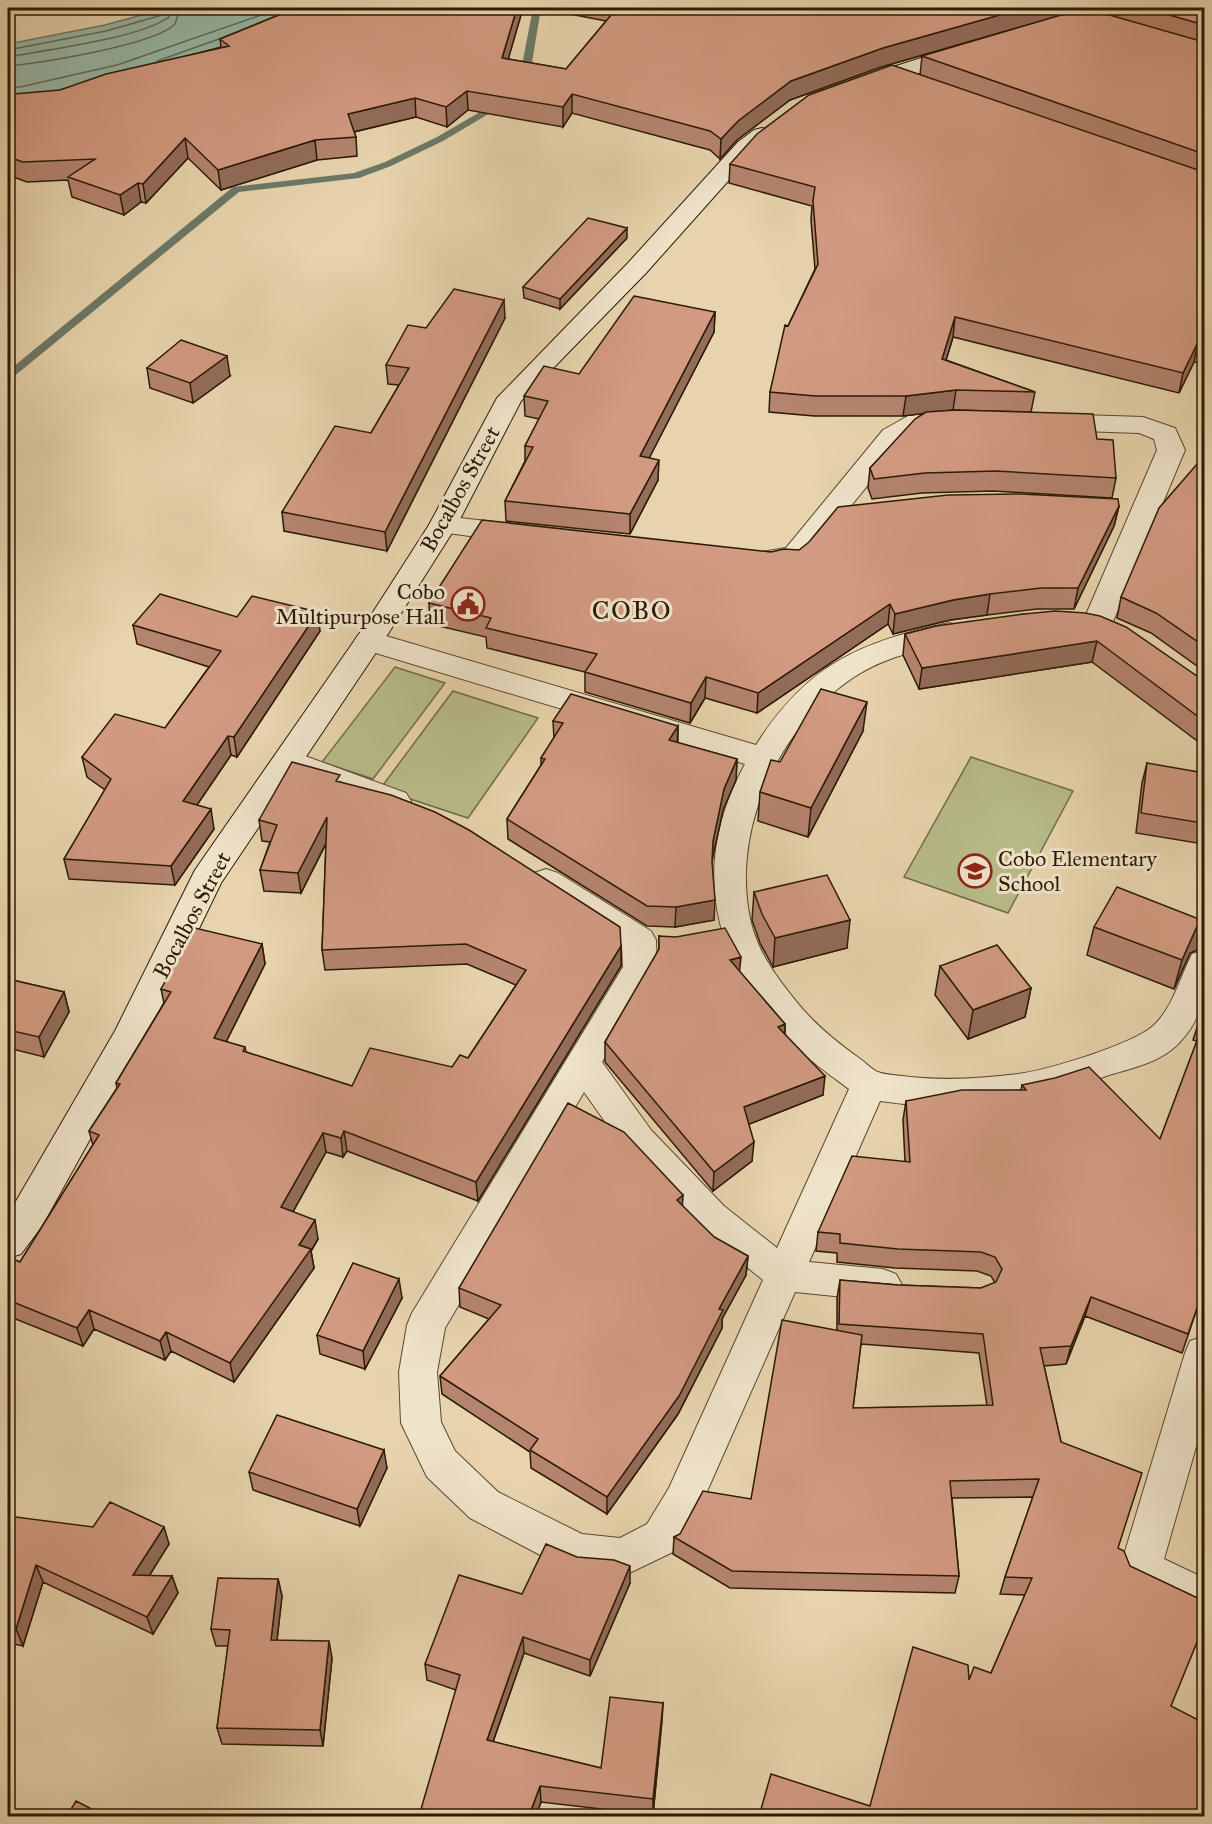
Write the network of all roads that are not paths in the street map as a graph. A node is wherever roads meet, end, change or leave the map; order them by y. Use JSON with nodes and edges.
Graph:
{"nodes":[{"id":1,"x":1114,"y":17,"type":"edge"},
{"id":2,"x":1035,"y":30,"type":"edge"},
{"id":3,"x":990,"y":44,"type":"edge"},
{"id":4,"x":890,"y":74,"type":"junction"},
{"id":5,"x":923,"y":86,"type":"edge"},
{"id":6,"x":839,"y":92,"type":"edge"},
{"id":7,"x":781,"y":120,"type":"edge"},
{"id":8,"x":977,"y":420,"type":"edge"},
{"id":9,"x":1025,"y":422,"type":"edge"},
{"id":10,"x":870,"y":508,"type":"edge"},
{"id":11,"x":826,"y":518,"type":"junction"},
{"id":12,"x":443,"y":525,"type":"junction"},
{"id":13,"x":548,"y":537,"type":"edge"},
{"id":14,"x":735,"y":557,"type":"edge"},
{"id":15,"x":1069,"y":619,"type":"edge"},
{"id":16,"x":974,"y":629,"type":"edge"},
{"id":17,"x":369,"y":641,"type":"junction"},
{"id":18,"x":763,"y":758,"type":"junction"},
{"id":19,"x":288,"y":760,"type":"junction"},
{"id":20,"x":428,"y":814,"type":"edge"},
{"id":21,"x":519,"y":864,"type":"edge"},
{"id":22,"x":705,"y":936,"type":"junction"},
{"id":23,"x":639,"y":940,"type":"junction"},
{"id":24,"x":1204,"y":963,"type":"edge"},
{"id":25,"x":583,"y":1063,"type":"junction"},
{"id":26,"x":869,"y":1084,"type":"junction"},
{"id":27,"x":8,"y":1243,"type":"edge"},
{"id":28,"x":784,"y":1275,"type":"junction"},
{"id":29,"x":919,"y":1287,"type":"edge"},
{"id":30,"x":1204,"y":1353,"type":"edge"},
{"id":31,"x":1204,"y":1599,"type":"edge"}],
"edges":[{"from":1,"to":2,"type":"street"},
{"from":3,"to":4,"type":"street"},
{"from":4,"to":5,"type":"street"},
{"from":4,"to":6,"type":"street"},
{"from":7,"to":12,"type":"street","name":"Bocalbos Street"},
{"from":8,"to":11,"type":"street"},
{"from":9,"to":15,"type":"street"},
{"from":10,"to":11,"type":"street"},
{"from":11,"to":14,"type":"street"},
{"from":12,"to":13,"type":"street"},
{"from":12,"to":17,"type":"street","name":"Bocalbos Street"},
{"from":16,"to":18,"type":"street"},
{"from":17,"to":18,"type":"street"},
{"from":17,"to":19,"type":"street","name":"Bocalbos Street"},
{"from":18,"to":22,"type":"street"},
{"from":19,"to":20,"type":"street"},
{"from":19,"to":27,"type":"street","name":"Bocalbos Street"},
{"from":21,"to":23,"type":"street"},
{"from":22,"to":23,"type":"street"},
{"from":22,"to":26,"type":"street"},
{"from":23,"to":25,"type":"street"},
{"from":24,"to":26,"type":"street"},
{"from":25,"to":28,"type":"street"},
{"from":25,"to":28,"type":"street"},
{"from":26,"to":28,"type":"street"},
{"from":28,"to":29,"type":"street"},
{"from":30,"to":31,"type":"street"}]}
